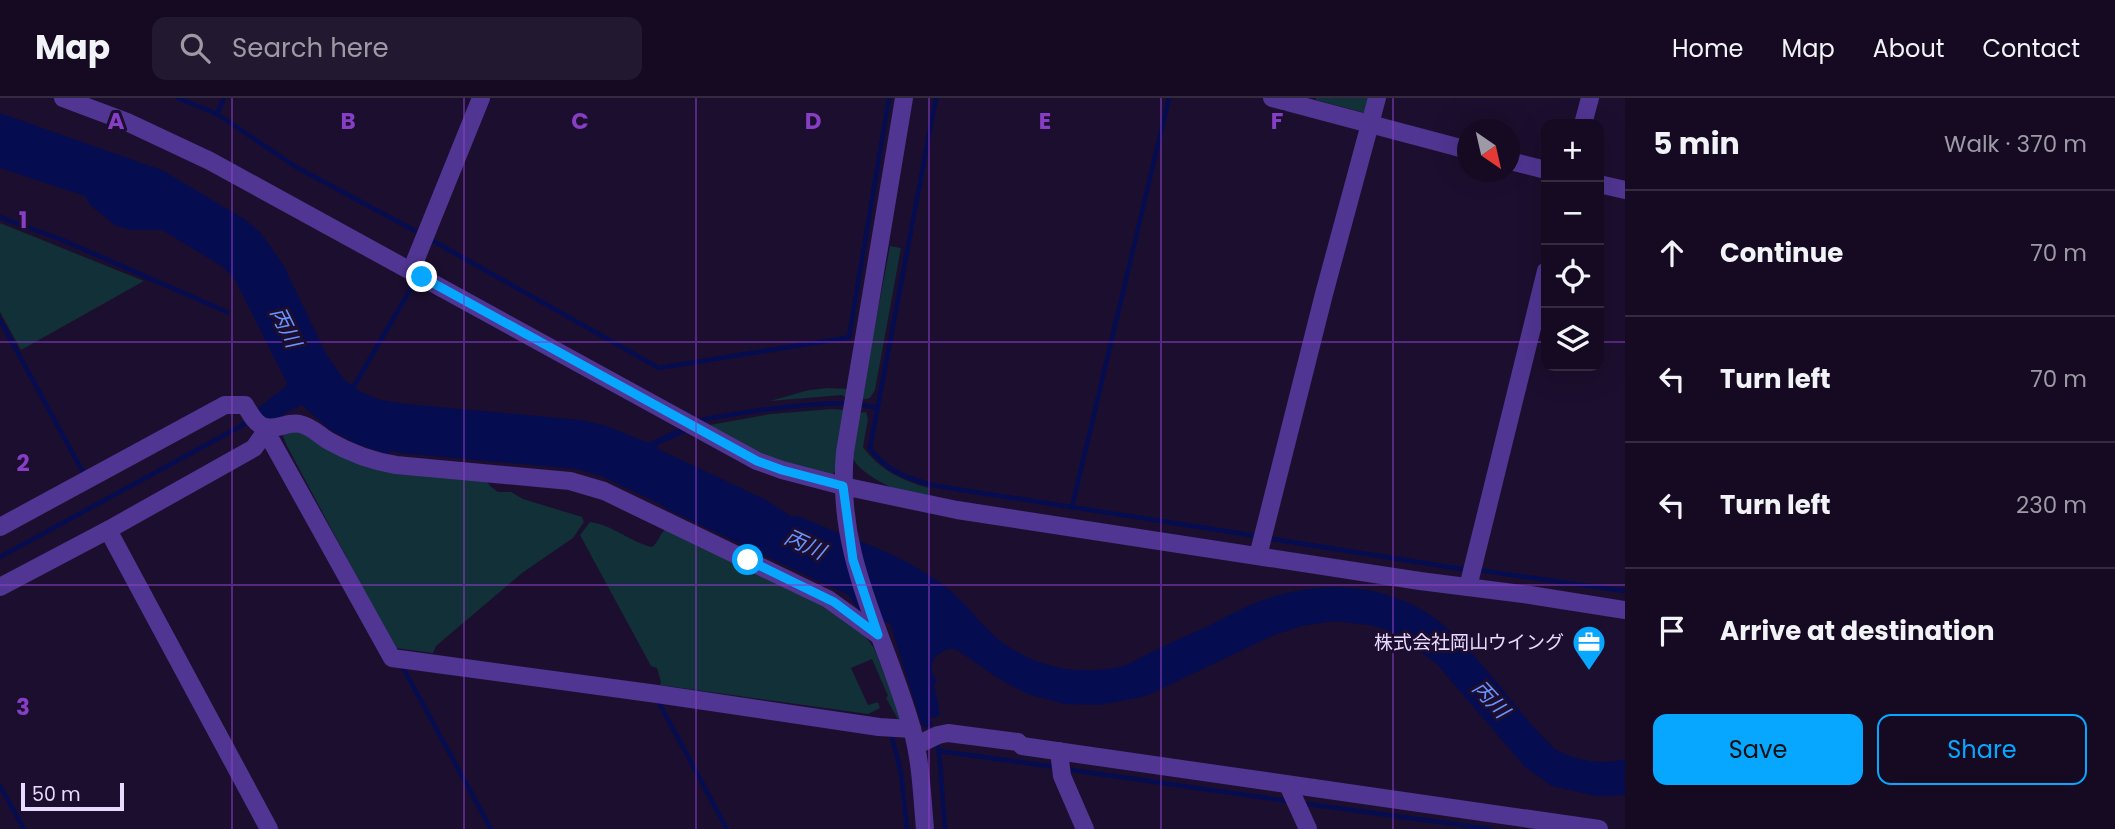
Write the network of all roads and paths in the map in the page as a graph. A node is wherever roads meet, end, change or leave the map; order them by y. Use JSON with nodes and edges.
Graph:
{"nodes":[{"id":1,"x":63,"y":98,"type":"edge"},
{"id":2,"x":481,"y":98,"type":"edge"},
{"id":3,"x":904,"y":98,"type":"edge"},
{"id":4,"x":1272,"y":98,"type":"edge"},
{"id":5,"x":1590,"y":98,"type":"edge"},
{"id":6,"x":1373,"y":118,"type":"edge"},
{"id":7,"x":1584,"y":119,"type":"edge"},
{"id":8,"x":1457,"y":146,"type":"edge"},
{"id":9,"x":1520,"y":164,"type":"edge"},
{"id":10,"x":1541,"y":169,"type":"edge"},
{"id":11,"x":1604,"y":185,"type":"edge"},
{"id":12,"x":1625,"y":190,"type":"edge"},
{"id":13,"x":416,"y":273,"type":"junction"},
{"id":14,"x":1541,"y":291,"type":"edge"},
{"id":15,"x":267,"y":431,"type":"junction"},
{"id":16,"x":844,"y":490,"type":"junction"},
{"id":17,"x":0,"y":527,"type":"edge"},
{"id":18,"x":110,"y":534,"type":"junction"},
{"id":19,"x":1261,"y":545,"type":"junction"},
{"id":20,"x":1471,"y":576,"type":"junction"},
{"id":21,"x":0,"y":587,"type":"edge"},
{"id":22,"x":1625,"y":610,"type":"edge"},
{"id":23,"x":876,"y":629,"type":"junction"},
{"id":24,"x":912,"y":734,"type":"junction"},
{"id":25,"x":1060,"y":763,"type":"junction"},
{"id":26,"x":1294,"y":797,"type":"junction"},
{"id":27,"x":1577,"y":827,"type":"edge"},
{"id":28,"x":269,"y":829,"type":"edge"},
{"id":29,"x":925,"y":829,"type":"edge"},
{"id":30,"x":1085,"y":829,"type":"edge"},
{"id":31,"x":1308,"y":829,"type":"edge"},
{"id":32,"x":1599,"y":829,"type":"edge"}],
"edges":[{"from":1,"to":13,"type":"street"},
{"from":2,"to":13,"type":"street"},
{"from":3,"to":16,"type":"street"},
{"from":4,"to":6,"type":"street"},
{"from":5,"to":7,"type":"street"},
{"from":6,"to":8,"type":"street"},
{"from":6,"to":19,"type":"street"},
{"from":9,"to":10,"type":"street"},
{"from":11,"to":12,"type":"street"},
{"from":13,"to":16,"type":"street"},
{"from":14,"to":20,"type":"street"},
{"from":15,"to":17,"type":"street"},
{"from":15,"to":18,"type":"street"},
{"from":15,"to":23,"type":"street"},
{"from":15,"to":24,"type":"street"},
{"from":16,"to":19,"type":"street"},
{"from":16,"to":23,"type":"street"},
{"from":18,"to":21,"type":"street"},
{"from":18,"to":28,"type":"street"},
{"from":19,"to":20,"type":"street"},
{"from":20,"to":22,"type":"street"},
{"from":23,"to":24,"type":"street"},
{"from":24,"to":25,"type":"street"},
{"from":24,"to":29,"type":"street"},
{"from":25,"to":26,"type":"street"},
{"from":25,"to":30,"type":"street"},
{"from":26,"to":27,"type":"street"},
{"from":26,"to":31,"type":"street"},
{"from":27,"to":32,"type":"street"}]}
